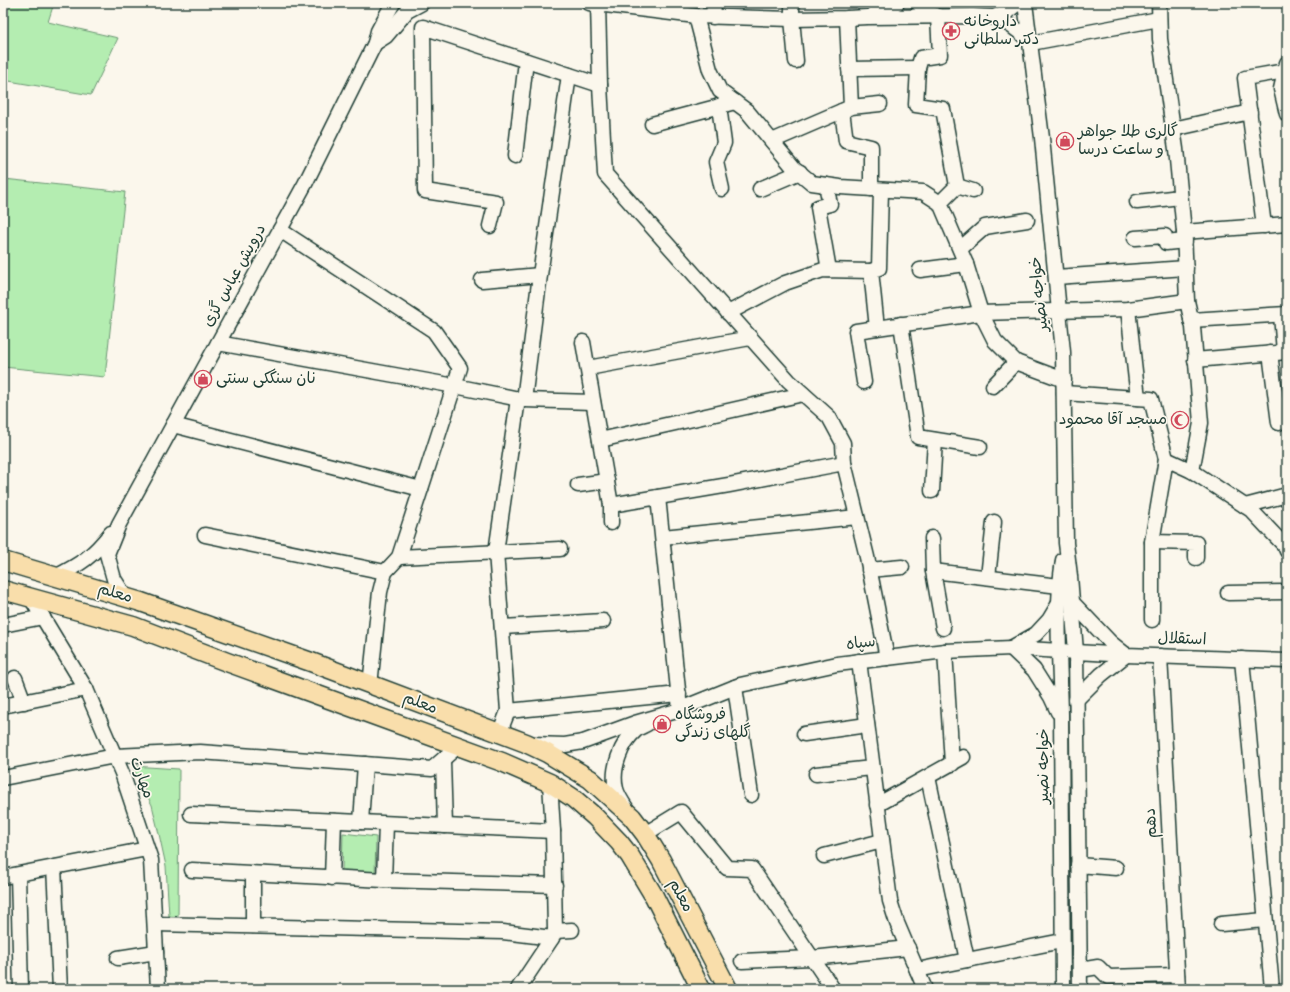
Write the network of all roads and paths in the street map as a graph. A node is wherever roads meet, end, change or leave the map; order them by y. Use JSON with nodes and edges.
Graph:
{"nodes":[{"id":1,"x":393,"y":3,"type":"edge"},
{"id":2,"x":422,"y":3,"type":"edge"},
{"id":3,"x":595,"y":3,"type":"edge"},
{"id":4,"x":792,"y":3,"type":"edge"},
{"id":5,"x":896,"y":3,"type":"edge"},
{"id":6,"x":918,"y":3,"type":"edge"},
{"id":7,"x":1018,"y":3,"type":"edge"},
{"id":8,"x":1025,"y":3,"type":"edge"},
{"id":9,"x":1159,"y":3,"type":"edge"},
{"id":10,"x":714,"y":10,"type":"edge"},
{"id":11,"x":696,"y":16,"type":"junction"},
{"id":12,"x":867,"y":16,"type":"junction"},
{"id":13,"x":938,"y":16,"type":"junction"},
{"id":14,"x":994,"y":17,"type":"junction"},
{"id":15,"x":847,"y":18,"type":"junction"},
{"id":16,"x":792,"y":19,"type":"junction"},
{"id":17,"x":1159,"y":19,"type":"junction"},
{"id":18,"x":375,"y":42,"type":"junction"},
{"id":19,"x":1030,"y":43,"type":"junction"},
{"id":20,"x":526,"y":61,"type":"junction"},
{"id":21,"x":796,"y":61,"type":"dead end"},
{"id":22,"x":1286,"y":67,"type":"edge"},
{"id":23,"x":918,"y":68,"type":"junction"},
{"id":24,"x":849,"y":69,"type":"junction"},
{"id":25,"x":569,"y":75,"type":"junction"},
{"id":26,"x":600,"y":85,"type":"junction"},
{"id":27,"x":1285,"y":99,"type":"edge"},
{"id":28,"x":735,"y":102,"type":"junction"},
{"id":29,"x":880,"y":104,"type":"dead end"},
{"id":30,"x":719,"y":106,"type":"junction"},
{"id":31,"x":846,"y":109,"type":"junction"},
{"id":32,"x":1250,"y":112,"type":"junction"},
{"id":33,"x":1287,"y":114,"type":"edge"},
{"id":34,"x":652,"y":124,"type":"dead end"},
{"id":35,"x":1173,"y":129,"type":"junction"},
{"id":36,"x":772,"y":141,"type":"junction"},
{"id":37,"x":515,"y":156,"type":"dead end"},
{"id":38,"x":800,"y":172,"type":"junction"},
{"id":39,"x":826,"y":185,"type":"junction"},
{"id":40,"x":957,"y":186,"type":"junction"},
{"id":41,"x":722,"y":189,"type":"dead end"},
{"id":42,"x":760,"y":189,"type":"dead end"},
{"id":43,"x":876,"y":189,"type":"junction"},
{"id":44,"x":974,"y":191,"type":"dead end"},
{"id":45,"x":1180,"y":197,"type":"junction"},
{"id":46,"x":1137,"y":202,"type":"dead end"},
{"id":47,"x":940,"y":203,"type":"junction"},
{"id":48,"x":1027,"y":220,"type":"dead end"},
{"id":49,"x":1287,"y":224,"type":"edge"},
{"id":50,"x":490,"y":226,"type":"dead end"},
{"id":51,"x":1264,"y":226,"type":"junction"},
{"id":52,"x":280,"y":230,"type":"junction"},
{"id":53,"x":1184,"y":237,"type":"junction"},
{"id":54,"x":1135,"y":238,"type":"dead end"},
{"id":55,"x":960,"y":249,"type":"junction"},
{"id":56,"x":966,"y":264,"type":"junction"},
{"id":57,"x":1186,"y":268,"type":"junction"},
{"id":58,"x":829,"y":270,"type":"junction"},
{"id":59,"x":920,"y":270,"type":"dead end"},
{"id":60,"x":871,"y":271,"type":"junction"},
{"id":61,"x":540,"y":275,"type":"junction"},
{"id":62,"x":1056,"y":278,"type":"junction"},
{"id":63,"x":482,"y":280,"type":"dead end"},
{"id":64,"x":1187,"y":301,"type":"junction"},
{"id":65,"x":1128,"y":309,"type":"junction"},
{"id":66,"x":1059,"y":310,"type":"junction"},
{"id":67,"x":728,"y":313,"type":"junction"},
{"id":68,"x":981,"y":314,"type":"junction"},
{"id":69,"x":1284,"y":315,"type":"edge"},
{"id":70,"x":1191,"y":320,"type":"junction"},
{"id":71,"x":901,"y":324,"type":"junction"},
{"id":72,"x":877,"y":328,"type":"junction"},
{"id":73,"x":750,"y":338,"type":"junction"},
{"id":74,"x":583,"y":342,"type":"dead end"},
{"id":75,"x":218,"y":343,"type":"junction"},
{"id":76,"x":1280,"y":353,"type":"edge"},
{"id":77,"x":1196,"y":360,"type":"junction"},
{"id":78,"x":1016,"y":362,"type":"junction"},
{"id":79,"x":588,"y":368,"type":"junction"},
{"id":80,"x":864,"y":382,"type":"dead end"},
{"id":81,"x":455,"y":386,"type":"junction"},
{"id":82,"x":993,"y":386,"type":"dead end"},
{"id":83,"x":1064,"y":387,"type":"junction"},
{"id":84,"x":803,"y":394,"type":"junction"},
{"id":85,"x":1138,"y":398,"type":"junction"},
{"id":86,"x":521,"y":400,"type":"junction"},
{"id":87,"x":593,"y":402,"type":"junction"},
{"id":88,"x":1278,"y":423,"type":"dead end"},
{"id":89,"x":173,"y":425,"type":"junction"},
{"id":90,"x":600,"y":440,"type":"junction"},
{"id":91,"x":936,"y":440,"type":"junction"},
{"id":92,"x":980,"y":447,"type":"dead end"},
{"id":93,"x":1166,"y":459,"type":"junction"},
{"id":94,"x":844,"y":463,"type":"junction"},
{"id":95,"x":1192,"y":471,"type":"junction"},
{"id":96,"x":607,"y":481,"type":"junction"},
{"id":97,"x":578,"y":485,"type":"dead end"},
{"id":98,"x":421,"y":489,"type":"junction"},
{"id":99,"x":932,"y":491,"type":"dead end"},
{"id":100,"x":1287,"y":495,"type":"edge"},
{"id":101,"x":658,"y":497,"type":"junction"},
{"id":102,"x":611,"y":506,"type":"junction"},
{"id":103,"x":1245,"y":506,"type":"junction"},
{"id":104,"x":857,"y":517,"type":"junction"},
{"id":105,"x":994,"y":522,"type":"dead end"},
{"id":106,"x":611,"y":523,"type":"dead end"},
{"id":107,"x":119,"y":524,"type":"junction"},
{"id":108,"x":205,"y":535,"type":"dead end"},
{"id":109,"x":663,"y":537,"type":"junction"},
{"id":110,"x":932,"y":538,"type":"dead end"},
{"id":111,"x":1152,"y":542,"type":"junction"},
{"id":112,"x":1066,"y":543,"type":"junction"},
{"id":113,"x":1286,"y":546,"type":"edge"},
{"id":114,"x":560,"y":549,"type":"dead end"},
{"id":115,"x":496,"y":552,"type":"junction"},
{"id":116,"x":399,"y":557,"type":"junction"},
{"id":117,"x":1196,"y":558,"type":"dead end"},
{"id":118,"x":3,"y":561,"type":"edge"},
{"id":119,"x":902,"y":567,"type":"dead end"},
{"id":120,"x":869,"y":570,"type":"junction"},
{"id":121,"x":932,"y":571,"type":"junction"},
{"id":122,"x":386,"y":572,"type":"junction"},
{"id":123,"x":55,"y":577,"type":"junction"},
{"id":124,"x":988,"y":577,"type":"junction"},
{"id":125,"x":1059,"y":586,"type":"junction"},
{"id":126,"x":3,"y":590,"type":"edge"},
{"id":127,"x":1228,"y":592,"type":"dead end"},
{"id":128,"x":1287,"y":592,"type":"edge"},
{"id":129,"x":31,"y":598,"type":"junction"},
{"id":130,"x":126,"y":598,"type":"junction"},
{"id":131,"x":1072,"y":602,"type":"junction"},
{"id":132,"x":1058,"y":605,"type":"junction"},
{"id":133,"x":43,"y":617,"type":"junction"},
{"id":134,"x":1152,"y":620,"type":"dead end"},
{"id":135,"x":603,"y":621,"type":"dead end"},
{"id":136,"x":3,"y":625,"type":"edge"},
{"id":137,"x":502,"y":627,"type":"junction"},
{"id":138,"x":943,"y":628,"type":"dead end"},
{"id":139,"x":1012,"y":648,"type":"junction"},
{"id":140,"x":945,"y":650,"type":"junction"},
{"id":141,"x":1059,"y":652,"type":"junction"},
{"id":142,"x":1076,"y":652,"type":"junction"},
{"id":143,"x":1126,"y":655,"type":"junction"},
{"id":144,"x":1160,"y":656,"type":"junction"},
{"id":145,"x":887,"y":658,"type":"junction"},
{"id":146,"x":1242,"y":659,"type":"junction"},
{"id":147,"x":858,"y":661,"type":"junction"},
{"id":148,"x":1287,"y":661,"type":"edge"},
{"id":149,"x":227,"y":662,"type":"junction"},
{"id":150,"x":311,"y":662,"type":"junction"},
{"id":151,"x":15,"y":678,"type":"dead end"},
{"id":152,"x":370,"y":685,"type":"junction"},
{"id":153,"x":735,"y":687,"type":"junction"},
{"id":154,"x":86,"y":689,"type":"junction"},
{"id":155,"x":679,"y":694,"type":"junction"},
{"id":156,"x":1076,"y":700,"type":"junction"},
{"id":157,"x":24,"y":702,"type":"junction"},
{"id":158,"x":3,"y":706,"type":"edge"},
{"id":159,"x":677,"y":710,"type":"junction"},
{"id":160,"x":508,"y":711,"type":"junction"},
{"id":161,"x":1061,"y":718,"type":"junction"},
{"id":162,"x":867,"y":725,"type":"junction"},
{"id":163,"x":499,"y":734,"type":"junction"},
{"id":164,"x":804,"y":734,"type":"dead end"},
{"id":165,"x":526,"y":743,"type":"junction"},
{"id":166,"x":458,"y":746,"type":"junction"},
{"id":167,"x":115,"y":756,"type":"junction"},
{"id":168,"x":443,"y":761,"type":"junction"},
{"id":169,"x":365,"y":764,"type":"junction"},
{"id":170,"x":872,"y":768,"type":"junction"},
{"id":171,"x":816,"y":774,"type":"dead end"},
{"id":172,"x":928,"y":777,"type":"junction"},
{"id":173,"x":3,"y":778,"type":"edge"},
{"id":174,"x":550,"y":784,"type":"junction"},
{"id":175,"x":751,"y":795,"type":"dead end"},
{"id":176,"x":877,"y":805,"type":"junction"},
{"id":177,"x":191,"y":814,"type":"dead end"},
{"id":178,"x":632,"y":817,"type":"junction"},
{"id":179,"x":334,"y":821,"type":"junction"},
{"id":180,"x":361,"y":822,"type":"junction"},
{"id":181,"x":386,"y":824,"type":"junction"},
{"id":182,"x":445,"y":826,"type":"junction"},
{"id":183,"x":553,"y":831,"type":"junction"},
{"id":184,"x":645,"y":834,"type":"junction"},
{"id":185,"x":1062,"y":836,"type":"junction"},
{"id":186,"x":1078,"y":837,"type":"junction"},
{"id":187,"x":882,"y":842,"type":"junction"},
{"id":188,"x":147,"y":849,"type":"junction"},
{"id":189,"x":824,"y":856,"type":"dead end"},
{"id":190,"x":1078,"y":864,"type":"junction"},
{"id":191,"x":54,"y":868,"type":"junction"},
{"id":192,"x":1116,"y":868,"type":"dead end"},
{"id":193,"x":192,"y":870,"type":"dead end"},
{"id":194,"x":18,"y":874,"type":"junction"},
{"id":195,"x":253,"y":874,"type":"junction"},
{"id":196,"x":3,"y":877,"type":"edge"},
{"id":197,"x":332,"y":878,"type":"junction"},
{"id":198,"x":384,"y":880,"type":"junction"},
{"id":199,"x":555,"y":885,"type":"junction"},
{"id":200,"x":1266,"y":920,"type":"junction"},
{"id":201,"x":155,"y":924,"type":"junction"},
{"id":202,"x":1221,"y":924,"type":"dead end"},
{"id":203,"x":253,"y":926,"type":"junction"},
{"id":204,"x":572,"y":930,"type":"dead end"},
{"id":205,"x":554,"y":934,"type":"junction"},
{"id":206,"x":1062,"y":941,"type":"junction"},
{"id":207,"x":908,"y":948,"type":"junction"},
{"id":208,"x":156,"y":952,"type":"junction"},
{"id":209,"x":118,"y":958,"type":"dead end"},
{"id":210,"x":812,"y":958,"type":"junction"},
{"id":211,"x":966,"y":960,"type":"junction"},
{"id":212,"x":742,"y":961,"type":"dead end"},
{"id":213,"x":917,"y":970,"type":"junction"},
{"id":214,"x":1080,"y":970,"type":"junction"},
{"id":215,"x":1177,"y":982,"type":"edge"},
{"id":216,"x":697,"y":985,"type":"edge"},
{"id":217,"x":21,"y":989,"type":"edge"},
{"id":218,"x":60,"y":989,"type":"edge"},
{"id":219,"x":158,"y":989,"type":"edge"},
{"id":220,"x":518,"y":989,"type":"edge"},
{"id":221,"x":728,"y":989,"type":"edge"},
{"id":222,"x":833,"y":989,"type":"edge"},
{"id":223,"x":925,"y":989,"type":"edge"},
{"id":224,"x":1063,"y":989,"type":"edge"},
{"id":225,"x":1080,"y":989,"type":"edge"},
{"id":226,"x":1272,"y":989,"type":"edge"}],
"edges":[{"from":1,"to":18,"type":"street","name":"درویش عباس گزی"},
{"from":2,"to":18,"type":"street","name":"درویش عباس گزی"},
{"from":3,"to":11,"type":"street"},
{"from":3,"to":26,"type":"street"},
{"from":4,"to":16,"type":"street"},
{"from":5,"to":12,"type":"street"},
{"from":6,"to":13,"type":"street"},
{"from":7,"to":14,"type":"street"},
{"from":8,"to":19,"type":"street","name":"خواجه نصیر"},
{"from":9,"to":17,"type":"street"},
{"from":10,"to":11,"type":"street"},
{"from":10,"to":16,"type":"street"},
{"from":11,"to":28,"type":"street"},
{"from":12,"to":13,"type":"street"},
{"from":12,"to":15,"type":"street"},
{"from":13,"to":14,"type":"street"},
{"from":13,"to":23,"type":"street"},
{"from":14,"to":19,"type":"street"},
{"from":15,"to":16,"type":"street"},
{"from":15,"to":24,"type":"street"},
{"from":16,"to":21,"type":"street"},
{"from":17,"to":19,"type":"street"},
{"from":17,"to":35,"type":"street"},
{"from":18,"to":52,"type":"street","name":"درویش عباس گزی"},
{"from":19,"to":62,"type":"street","name":"خواجه نصیر"},
{"from":20,"to":25,"type":"street"},
{"from":20,"to":37,"type":"street"},
{"from":20,"to":50,"type":"street"},
{"from":22,"to":27,"type":"street"},
{"from":22,"to":32,"type":"street"},
{"from":23,"to":24,"type":"street"},
{"from":23,"to":40,"type":"street"},
{"from":24,"to":31,"type":"street"},
{"from":25,"to":26,"type":"street"},
{"from":25,"to":61,"type":"street"},
{"from":26,"to":67,"type":"street"},
{"from":27,"to":33,"type":"street"},
{"from":28,"to":30,"type":"street"},
{"from":28,"to":36,"type":"street"},
{"from":29,"to":31,"type":"street"},
{"from":30,"to":34,"type":"street"},
{"from":30,"to":41,"type":"street"},
{"from":31,"to":36,"type":"street"},
{"from":31,"to":43,"type":"street"},
{"from":32,"to":35,"type":"street"},
{"from":32,"to":51,"type":"street"},
{"from":35,"to":45,"type":"street"},
{"from":36,"to":38,"type":"street"},
{"from":38,"to":39,"type":"street"},
{"from":38,"to":42,"type":"street"},
{"from":39,"to":43,"type":"street"},
{"from":39,"to":58,"type":"street"},
{"from":40,"to":44,"type":"street"},
{"from":40,"to":47,"type":"street"},
{"from":43,"to":47,"type":"street"},
{"from":43,"to":60,"type":"street"},
{"from":45,"to":46,"type":"street"},
{"from":45,"to":53,"type":"street"},
{"from":47,"to":55,"type":"street"},
{"from":48,"to":55,"type":"street"},
{"from":49,"to":51,"type":"street"},
{"from":51,"to":53,"type":"street"},
{"from":52,"to":75,"type":"street","name":"درویش عباس گزی"},
{"from":52,"to":81,"type":"street"},
{"from":53,"to":54,"type":"street"},
{"from":53,"to":57,"type":"street"},
{"from":55,"to":56,"type":"street"},
{"from":56,"to":59,"type":"street"},
{"from":56,"to":68,"type":"street"},
{"from":57,"to":62,"type":"street"},
{"from":57,"to":64,"type":"street"},
{"from":58,"to":60,"type":"street"},
{"from":58,"to":67,"type":"street"},
{"from":60,"to":72,"type":"street"},
{"from":61,"to":63,"type":"street"},
{"from":61,"to":86,"type":"street"},
{"from":62,"to":66,"type":"street","name":"خواجه نصیر"},
{"from":64,"to":65,"type":"street"},
{"from":64,"to":70,"type":"street"},
{"from":65,"to":66,"type":"street"},
{"from":65,"to":85,"type":"street"},
{"from":66,"to":68,"type":"street"},
{"from":66,"to":83,"type":"street","name":"خواجه نصیر"},
{"from":67,"to":73,"type":"street"},
{"from":68,"to":71,"type":"street"},
{"from":68,"to":78,"type":"street"},
{"from":69,"to":70,"type":"street"},
{"from":69,"to":76,"type":"street"},
{"from":70,"to":77,"type":"street"},
{"from":71,"to":72,"type":"street"},
{"from":71,"to":91,"type":"street"},
{"from":72,"to":80,"type":"street"},
{"from":73,"to":79,"type":"street"},
{"from":73,"to":84,"type":"street"},
{"from":74,"to":79,"type":"street"},
{"from":75,"to":81,"type":"street"},
{"from":75,"to":89,"type":"street","name":"درویش عباس گزی"},
{"from":76,"to":77,"type":"street"},
{"from":76,"to":88,"type":"street"},
{"from":77,"to":95,"type":"street"},
{"from":78,"to":82,"type":"street"},
{"from":78,"to":83,"type":"street"},
{"from":79,"to":87,"type":"street"},
{"from":81,"to":86,"type":"street"},
{"from":81,"to":98,"type":"street"},
{"from":83,"to":85,"type":"street"},
{"from":83,"to":112,"type":"street","name":"خواجه نصیر"},
{"from":84,"to":90,"type":"street"},
{"from":84,"to":94,"type":"street"},
{"from":85,"to":93,"type":"street"},
{"from":86,"to":87,"type":"street"},
{"from":86,"to":115,"type":"street"},
{"from":87,"to":90,"type":"street"},
{"from":89,"to":98,"type":"street"},
{"from":89,"to":107,"type":"street","name":"درویش عباس گزی"},
{"from":90,"to":96,"type":"street"},
{"from":91,"to":92,"type":"street"},
{"from":91,"to":99,"type":"street"},
{"from":93,"to":95,"type":"street"},
{"from":93,"to":111,"type":"street"},
{"from":94,"to":101,"type":"street"},
{"from":94,"to":104,"type":"street"},
{"from":95,"to":103,"type":"street"},
{"from":96,"to":97,"type":"street"},
{"from":96,"to":102,"type":"street"},
{"from":98,"to":116,"type":"street"},
{"from":100,"to":103,"type":"street"},
{"from":101,"to":102,"type":"street"},
{"from":101,"to":109,"type":"street"},
{"from":102,"to":106,"type":"street"},
{"from":103,"to":113,"type":"street"},
{"from":104,"to":109,"type":"street"},
{"from":104,"to":120,"type":"street"},
{"from":105,"to":124,"type":"street"},
{"from":107,"to":123,"type":"street"},
{"from":107,"to":130,"type":"street"},
{"from":108,"to":122,"type":"street"},
{"from":109,"to":155,"type":"street"},
{"from":110,"to":121,"type":"street"},
{"from":111,"to":117,"type":"street"},
{"from":111,"to":134,"type":"street"},
{"from":112,"to":125,"type":"street","name":"خواجه نصیر"},
{"from":112,"to":131,"type":"street","name":"خواجه نصیر"},
{"from":114,"to":115,"type":"street"},
{"from":115,"to":116,"type":"street"},
{"from":115,"to":137,"type":"street"},
{"from":116,"to":122,"type":"street"},
{"from":118,"to":123,"type":"main road","name":"معلم"},
{"from":119,"to":120,"type":"street"},
{"from":120,"to":145,"type":"street"},
{"from":121,"to":124,"type":"street"},
{"from":121,"to":138,"type":"street"},
{"from":122,"to":152,"type":"street"},
{"from":123,"to":130,"type":"main road","name":"معلم"},
{"from":124,"to":125,"type":"street"},
{"from":125,"to":132,"type":"street","name":"خواجه نصیر"},
{"from":126,"to":129,"type":"main road","name":"معلم"},
{"from":127,"to":128,"type":"street"},
{"from":129,"to":133,"type":"street","name":"مهارت"},
{"from":129,"to":149,"type":"main road","name":"معلم"},
{"from":130,"to":150,"type":"main road","name":"معلم"},
{"from":131,"to":142,"type":"street","name":"خواجه نصیر"},
{"from":131,"to":143,"type":"street"},
{"from":132,"to":139,"type":"street"},
{"from":132,"to":141,"type":"street","name":"خواجه نصیر"},
{"from":133,"to":136,"type":"street"},
{"from":133,"to":154,"type":"street","name":"مهارت"},
{"from":135,"to":137,"type":"street"},
{"from":137,"to":160,"type":"street"},
{"from":139,"to":140,"type":"street","name":"سپاه"},
{"from":139,"to":141,"type":"street","name":"سپاه"},
{"from":139,"to":161,"type":"street"},
{"from":140,"to":145,"type":"street","name":"سپاه"},
{"from":140,"to":172,"type":"street"},
{"from":141,"to":142,"type":"street","name":"سپاه"},
{"from":141,"to":161,"type":"street","name":"خواجه نصیر"},
{"from":142,"to":143,"type":"street","name":"استقلال"},
{"from":142,"to":156,"type":"street","name":"خواجه نصیر"},
{"from":143,"to":144,"type":"street","name":"استقلال"},
{"from":143,"to":156,"type":"street"},
{"from":144,"to":146,"type":"street","name":"استقلال"},
{"from":144,"to":215,"type":"street","name":"دهم"},
{"from":145,"to":147,"type":"street","name":"سپاه"},
{"from":146,"to":148,"type":"street","name":"استقلال"},
{"from":146,"to":200,"type":"street"},
{"from":147,"to":153,"type":"street","name":"سپاه"},
{"from":147,"to":162,"type":"street"},
{"from":149,"to":150,"type":"main road"},
{"from":149,"to":166,"type":"main road","name":"معلم"},
{"from":150,"to":152,"type":"main road","name":"معلم"},
{"from":151,"to":157,"type":"street"},
{"from":152,"to":163,"type":"main road","name":"معلم"},
{"from":153,"to":159,"type":"street","name":"سپاه"},
{"from":153,"to":175,"type":"street"},
{"from":154,"to":157,"type":"street"},
{"from":154,"to":167,"type":"street","name":"مهارت"},
{"from":155,"to":159,"type":"street"},
{"from":155,"to":160,"type":"street"},
{"from":156,"to":186,"type":"street","name":"خواجه نصیر"},
{"from":157,"to":158,"type":"street"},
{"from":159,"to":165,"type":"street"},
{"from":159,"to":178,"type":"street"},
{"from":160,"to":163,"type":"street"},
{"from":161,"to":185,"type":"street","name":"خواجه نصیر"},
{"from":162,"to":164,"type":"street"},
{"from":162,"to":170,"type":"street"},
{"from":163,"to":165,"type":"main road","name":"معلم"},
{"from":165,"to":178,"type":"main road","name":"معلم"},
{"from":166,"to":168,"type":"street"},
{"from":166,"to":174,"type":"main road","name":"معلم"},
{"from":167,"to":169,"type":"street"},
{"from":167,"to":173,"type":"street"},
{"from":167,"to":188,"type":"street","name":"مهارت"},
{"from":168,"to":169,"type":"street"},
{"from":168,"to":182,"type":"street"},
{"from":169,"to":180,"type":"street"},
{"from":170,"to":171,"type":"street"},
{"from":170,"to":176,"type":"street"},
{"from":172,"to":176,"type":"street"},
{"from":172,"to":211,"type":"street"},
{"from":174,"to":183,"type":"street"},
{"from":174,"to":216,"type":"main road","name":"معلم"},
{"from":176,"to":187,"type":"street"},
{"from":177,"to":179,"type":"street"},
{"from":178,"to":184,"type":"main road","name":"معلم"},
{"from":179,"to":180,"type":"street"},
{"from":179,"to":197,"type":"street"},
{"from":180,"to":181,"type":"street"},
{"from":181,"to":182,"type":"street"},
{"from":181,"to":198,"type":"street"},
{"from":182,"to":183,"type":"street"},
{"from":183,"to":199,"type":"street"},
{"from":184,"to":210,"type":"street"},
{"from":184,"to":221,"type":"main road","name":"معلم"},
{"from":185,"to":186,"type":"street"},
{"from":185,"to":206,"type":"street","name":"خواجه نصیر"},
{"from":186,"to":190,"type":"street","name":"خواجه نصیر"},
{"from":187,"to":189,"type":"street"},
{"from":187,"to":207,"type":"street"},
{"from":188,"to":191,"type":"street"},
{"from":188,"to":201,"type":"street","name":"مهارت"},
{"from":190,"to":192,"type":"street"},
{"from":190,"to":214,"type":"street","name":"خواجه نصیر"},
{"from":191,"to":194,"type":"street"},
{"from":191,"to":218,"type":"street"},
{"from":193,"to":195,"type":"street"},
{"from":194,"to":196,"type":"street"},
{"from":194,"to":217,"type":"street"},
{"from":195,"to":197,"type":"street"},
{"from":195,"to":203,"type":"street"},
{"from":197,"to":198,"type":"street"},
{"from":198,"to":199,"type":"street"},
{"from":199,"to":205,"type":"street"},
{"from":200,"to":202,"type":"street"},
{"from":200,"to":226,"type":"street"},
{"from":201,"to":203,"type":"street"},
{"from":201,"to":208,"type":"street","name":"مهارت"},
{"from":203,"to":205,"type":"street"},
{"from":204,"to":205,"type":"street"},
{"from":205,"to":220,"type":"street"},
{"from":206,"to":211,"type":"street"},
{"from":206,"to":224,"type":"street","name":"خواجه نصیر"},
{"from":207,"to":210,"type":"street"},
{"from":207,"to":213,"type":"street"},
{"from":208,"to":209,"type":"street"},
{"from":208,"to":219,"type":"street","name":"مهارت"},
{"from":210,"to":212,"type":"street"},
{"from":210,"to":222,"type":"street"},
{"from":211,"to":213,"type":"street"},
{"from":213,"to":223,"type":"street"},
{"from":214,"to":215,"type":"street"},
{"from":214,"to":225,"type":"street","name":"خواجه نصیر"}]}
